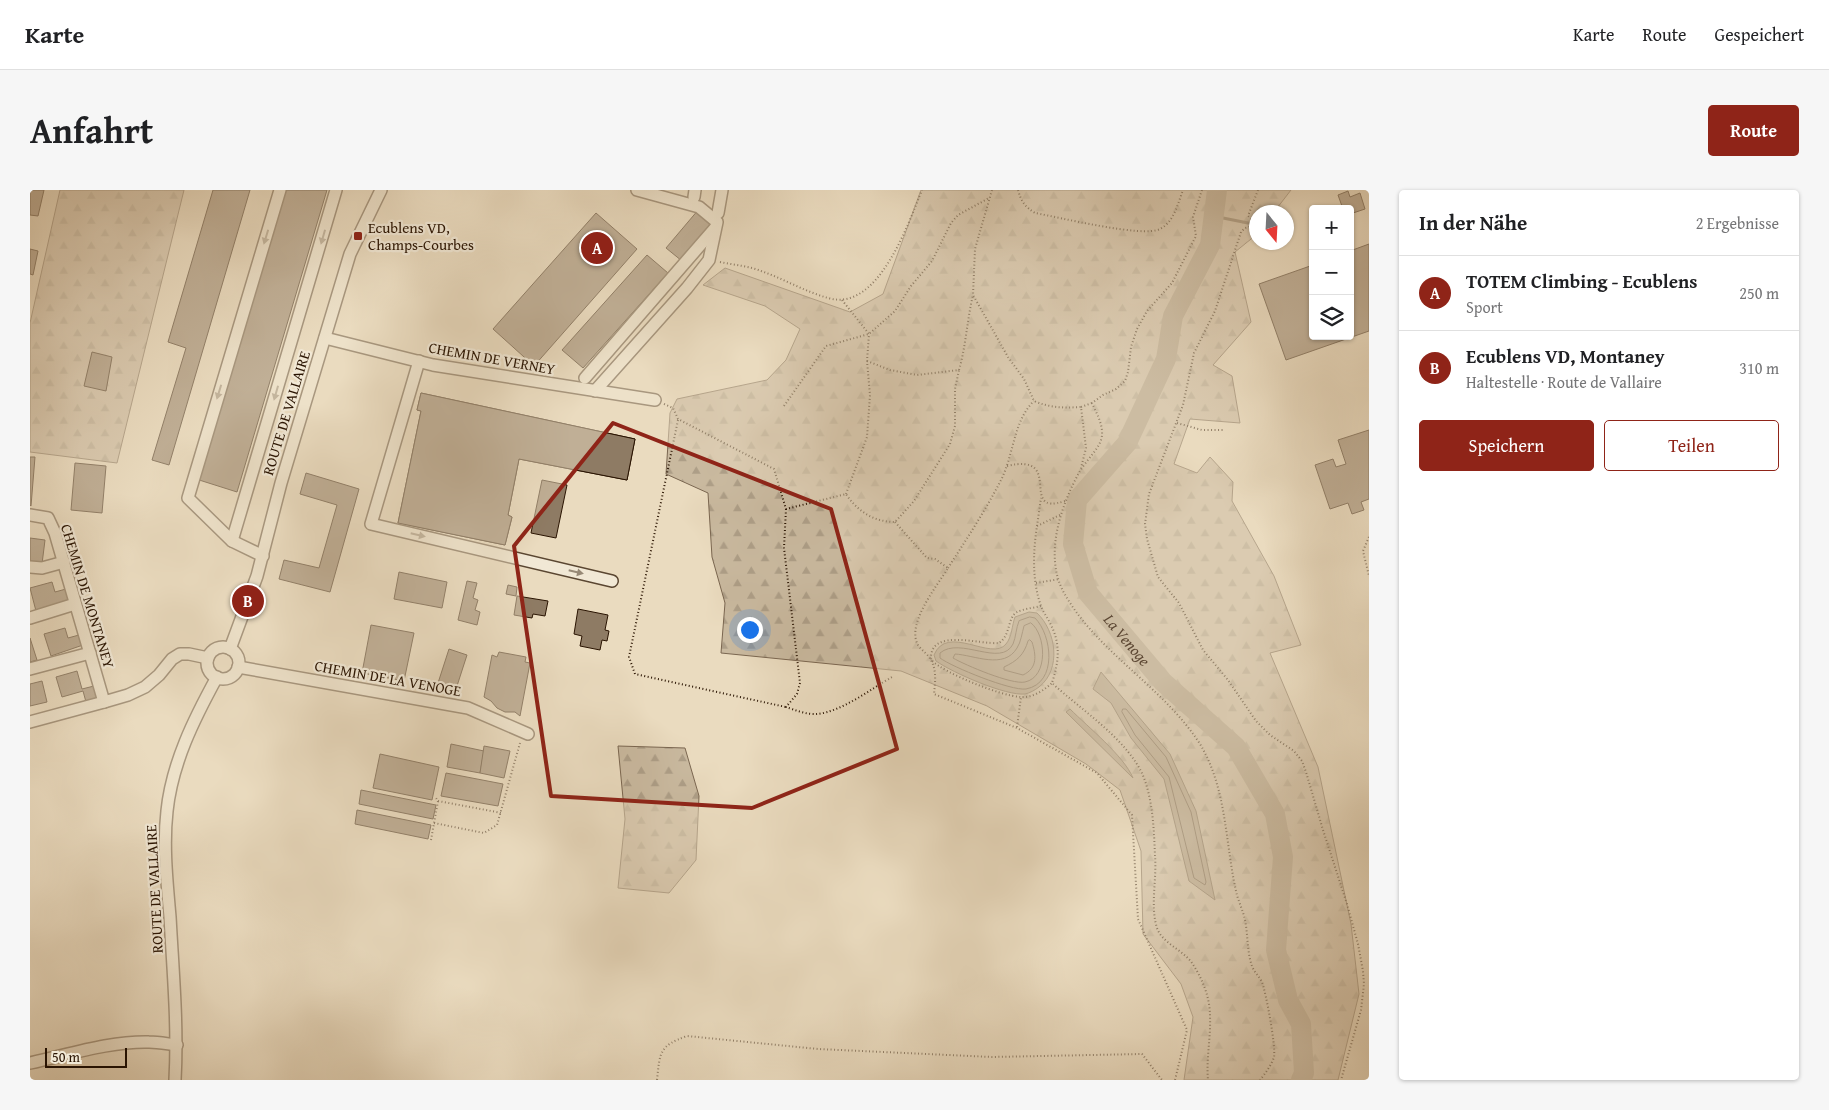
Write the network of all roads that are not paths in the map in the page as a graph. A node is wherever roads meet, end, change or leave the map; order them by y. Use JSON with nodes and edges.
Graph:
{"nodes":[{"id":1,"x":280,"y":190,"type":"edge"},
{"id":2,"x":336,"y":190,"type":"edge"},
{"id":3,"x":381,"y":190,"type":"edge"},
{"id":4,"x":637,"y":190,"type":"edge"},
{"id":5,"x":722,"y":190,"type":"edge"},
{"id":6,"x":718,"y":213,"type":"dead end"},
{"id":7,"x":716,"y":227,"type":"junction"},
{"id":8,"x":647,"y":307,"type":"junction"},
{"id":9,"x":660,"y":318,"type":"junction"},
{"id":10,"x":325,"y":338,"type":"junction"},
{"id":11,"x":419,"y":362,"type":"junction"},
{"id":12,"x":585,"y":378,"type":"dead end"},
{"id":13,"x":595,"y":390,"type":"junction"},
{"id":14,"x":655,"y":400,"type":"road end"},
{"id":15,"x":30,"y":515,"type":"edge"},
{"id":16,"x":232,"y":542,"type":"junction"},
{"id":17,"x":263,"y":556,"type":"junction"},
{"id":18,"x":64,"y":562,"type":"junction"},
{"id":19,"x":30,"y":567,"type":"edge"},
{"id":20,"x":612,"y":581,"type":"dead end"},
{"id":21,"x":76,"y":604,"type":"junction"},
{"id":22,"x":30,"y":618,"type":"edge"},
{"id":23,"x":230,"y":649,"type":"junction"},
{"id":24,"x":90,"y":653,"type":"junction"},
{"id":25,"x":208,"y":658,"type":"junction"},
{"id":26,"x":238,"y":667,"type":"junction"},
{"id":27,"x":30,"y":669,"type":"edge"},
{"id":28,"x":217,"y":677,"type":"junction"},
{"id":29,"x":104,"y":702,"type":"junction"},
{"id":30,"x":30,"y":722,"type":"edge"},
{"id":31,"x":525,"y":732,"type":"road end"},
{"id":32,"x":177,"y":1045,"type":"junction"},
{"id":33,"x":30,"y":1063,"type":"edge"},
{"id":34,"x":175,"y":1080,"type":"edge"}],
"edges":[{"from":1,"to":16,"type":"street","one_way":true},
{"from":2,"to":16,"type":"street","one_way":true},
{"from":3,"to":10,"type":"street","name":"ROUTE DE VALLAIRE"},
{"from":4,"to":7,"type":"street"},
{"from":5,"to":6,"type":"street"},
{"from":7,"to":8,"type":"street"},
{"from":7,"to":9,"type":"street"},
{"from":8,"to":9,"type":"street"},
{"from":8,"to":12,"type":"street"},
{"from":9,"to":13,"type":"street"},
{"from":10,"to":11,"type":"street","name":"CHEMIN DE VERNEY"},
{"from":10,"to":17,"type":"street","name":"ROUTE DE VALLAIRE"},
{"from":11,"to":13,"type":"street","name":"CHEMIN DE VERNEY"},
{"from":11,"to":20,"type":"street","one_way":true},
{"from":13,"to":14,"type":"street","name":"CHEMIN DE VERNEY"},
{"from":15,"to":18,"type":"street","name":"CHEMIN DE MONTANEY"},
{"from":16,"to":17,"type":"street"},
{"from":17,"to":23,"type":"street","name":"ROUTE DE VALLAIRE"},
{"from":18,"to":19,"type":"street"},
{"from":18,"to":21,"type":"street","name":"CHEMIN DE MONTANEY"},
{"from":21,"to":22,"type":"street"},
{"from":21,"to":24,"type":"street","name":"CHEMIN DE MONTANEY"},
{"from":23,"to":25,"type":"street"},
{"from":23,"to":26,"type":"street"},
{"from":24,"to":27,"type":"street"},
{"from":24,"to":29,"type":"street","name":"CHEMIN DE MONTANEY"},
{"from":25,"to":28,"type":"street"},
{"from":25,"to":29,"type":"street"},
{"from":26,"to":28,"type":"street"},
{"from":26,"to":31,"type":"street","name":"CHEMIN DE LA VENOGE"},
{"from":28,"to":32,"type":"street","name":"ROUTE DE VALLAIRE"},
{"from":29,"to":30,"type":"street"},
{"from":32,"to":33,"type":"street"},
{"from":32,"to":34,"type":"street","name":"ROUTE DE VALLAIRE"}]}
